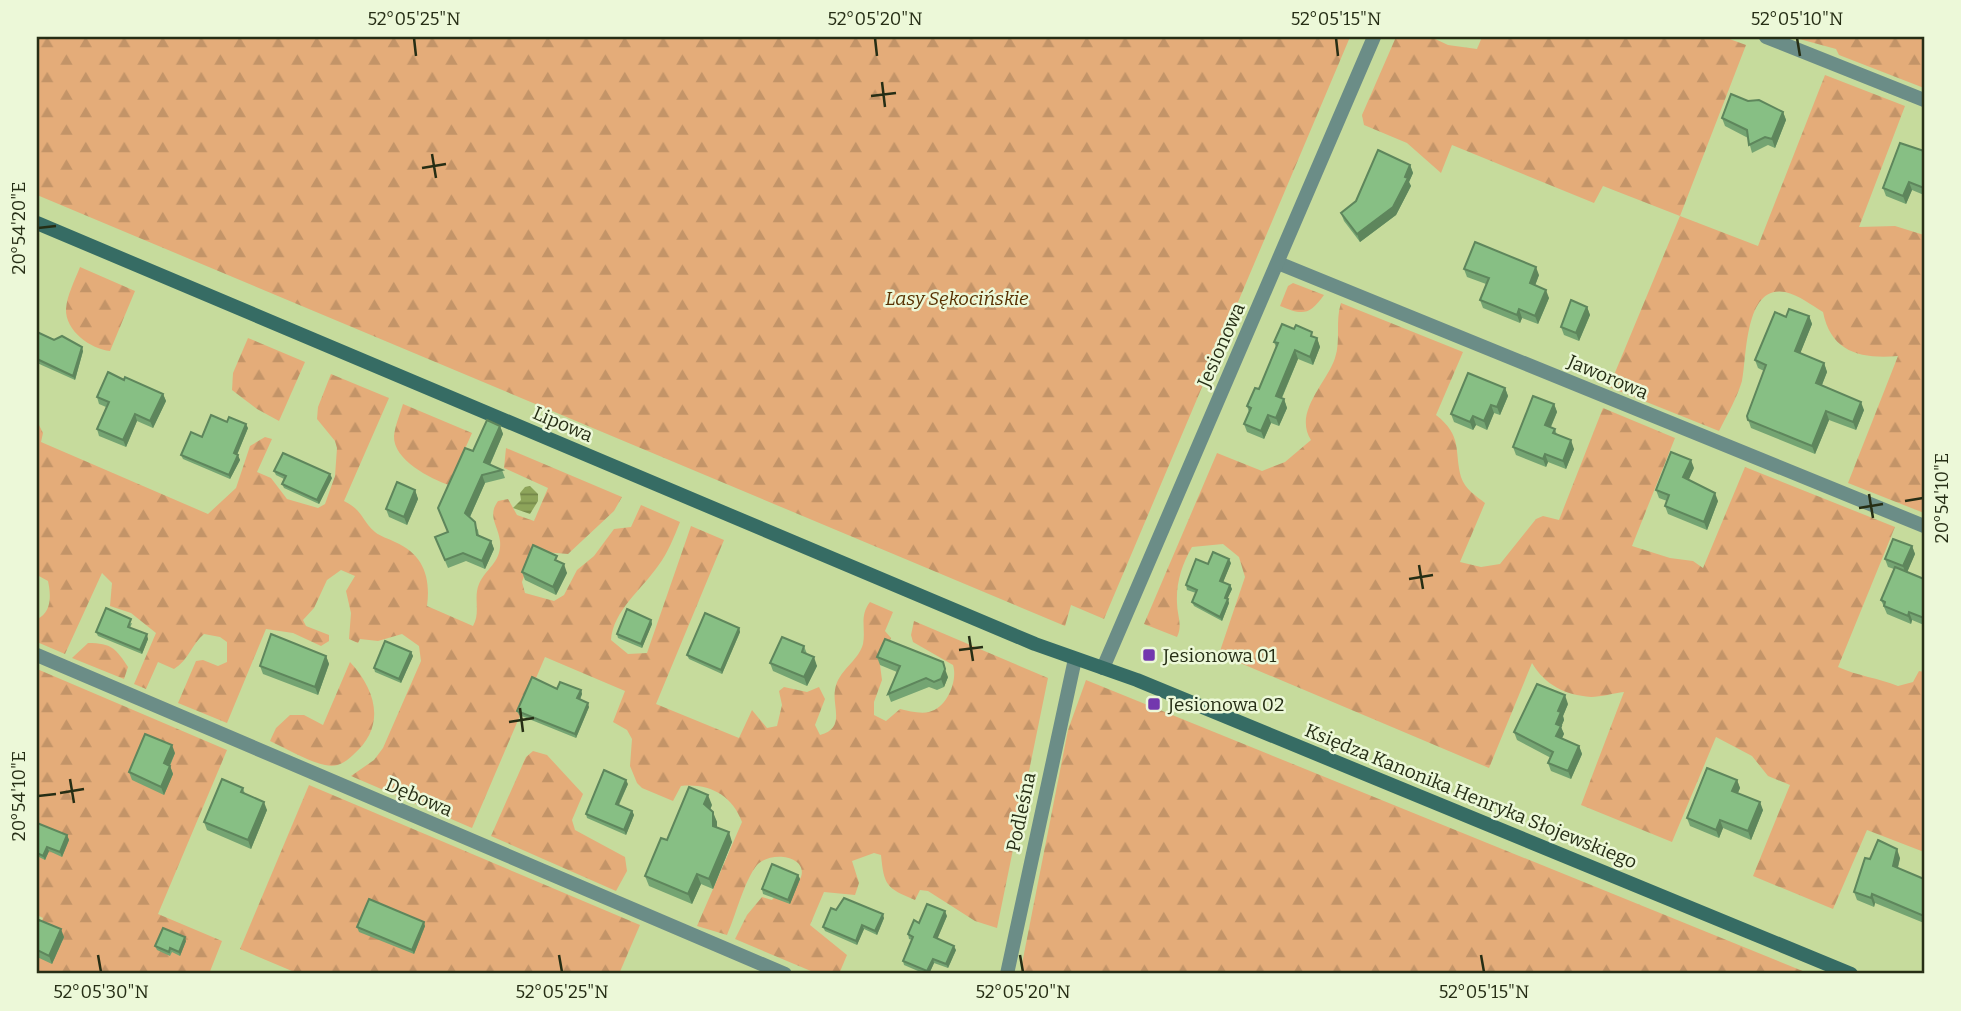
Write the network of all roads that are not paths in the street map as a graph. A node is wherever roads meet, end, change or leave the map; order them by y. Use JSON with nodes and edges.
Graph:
{"nodes":[{"id":1,"x":1374,"y":37,"type":"edge"},
{"id":2,"x":1766,"y":37,"type":"edge"},
{"id":3,"x":1924,"y":100,"type":"edge"},
{"id":4,"x":37,"y":223,"type":"edge"},
{"id":5,"x":1278,"y":262,"type":"junction"},
{"id":6,"x":1924,"y":527,"type":"edge"},
{"id":7,"x":37,"y":655,"type":"edge"},
{"id":8,"x":1075,"y":659,"type":"junction"},
{"id":9,"x":1102,"y":668,"type":"junction"},
{"id":10,"x":785,"y":974,"type":"edge"},
{"id":11,"x":1007,"y":974,"type":"edge"},
{"id":12,"x":1851,"y":974,"type":"edge"}],
"edges":[{"from":1,"to":5,"type":"street","name":"Jesionowa"},
{"from":2,"to":3,"type":"street"},
{"from":4,"to":8,"type":"street","name":"Lipowa"},
{"from":5,"to":6,"type":"street","name":"Jaworowa"},
{"from":5,"to":9,"type":"street","name":"Jesionowa"},
{"from":7,"to":10,"type":"street","name":"Dębowa"},
{"from":8,"to":9,"type":"street","name":"Księdza Kanonika Henryka Słojewskiego"},
{"from":8,"to":11,"type":"street","name":"Podleśna"},
{"from":9,"to":12,"type":"street","name":"Księdza Kanonika Henryka Słojewskiego"}]}
